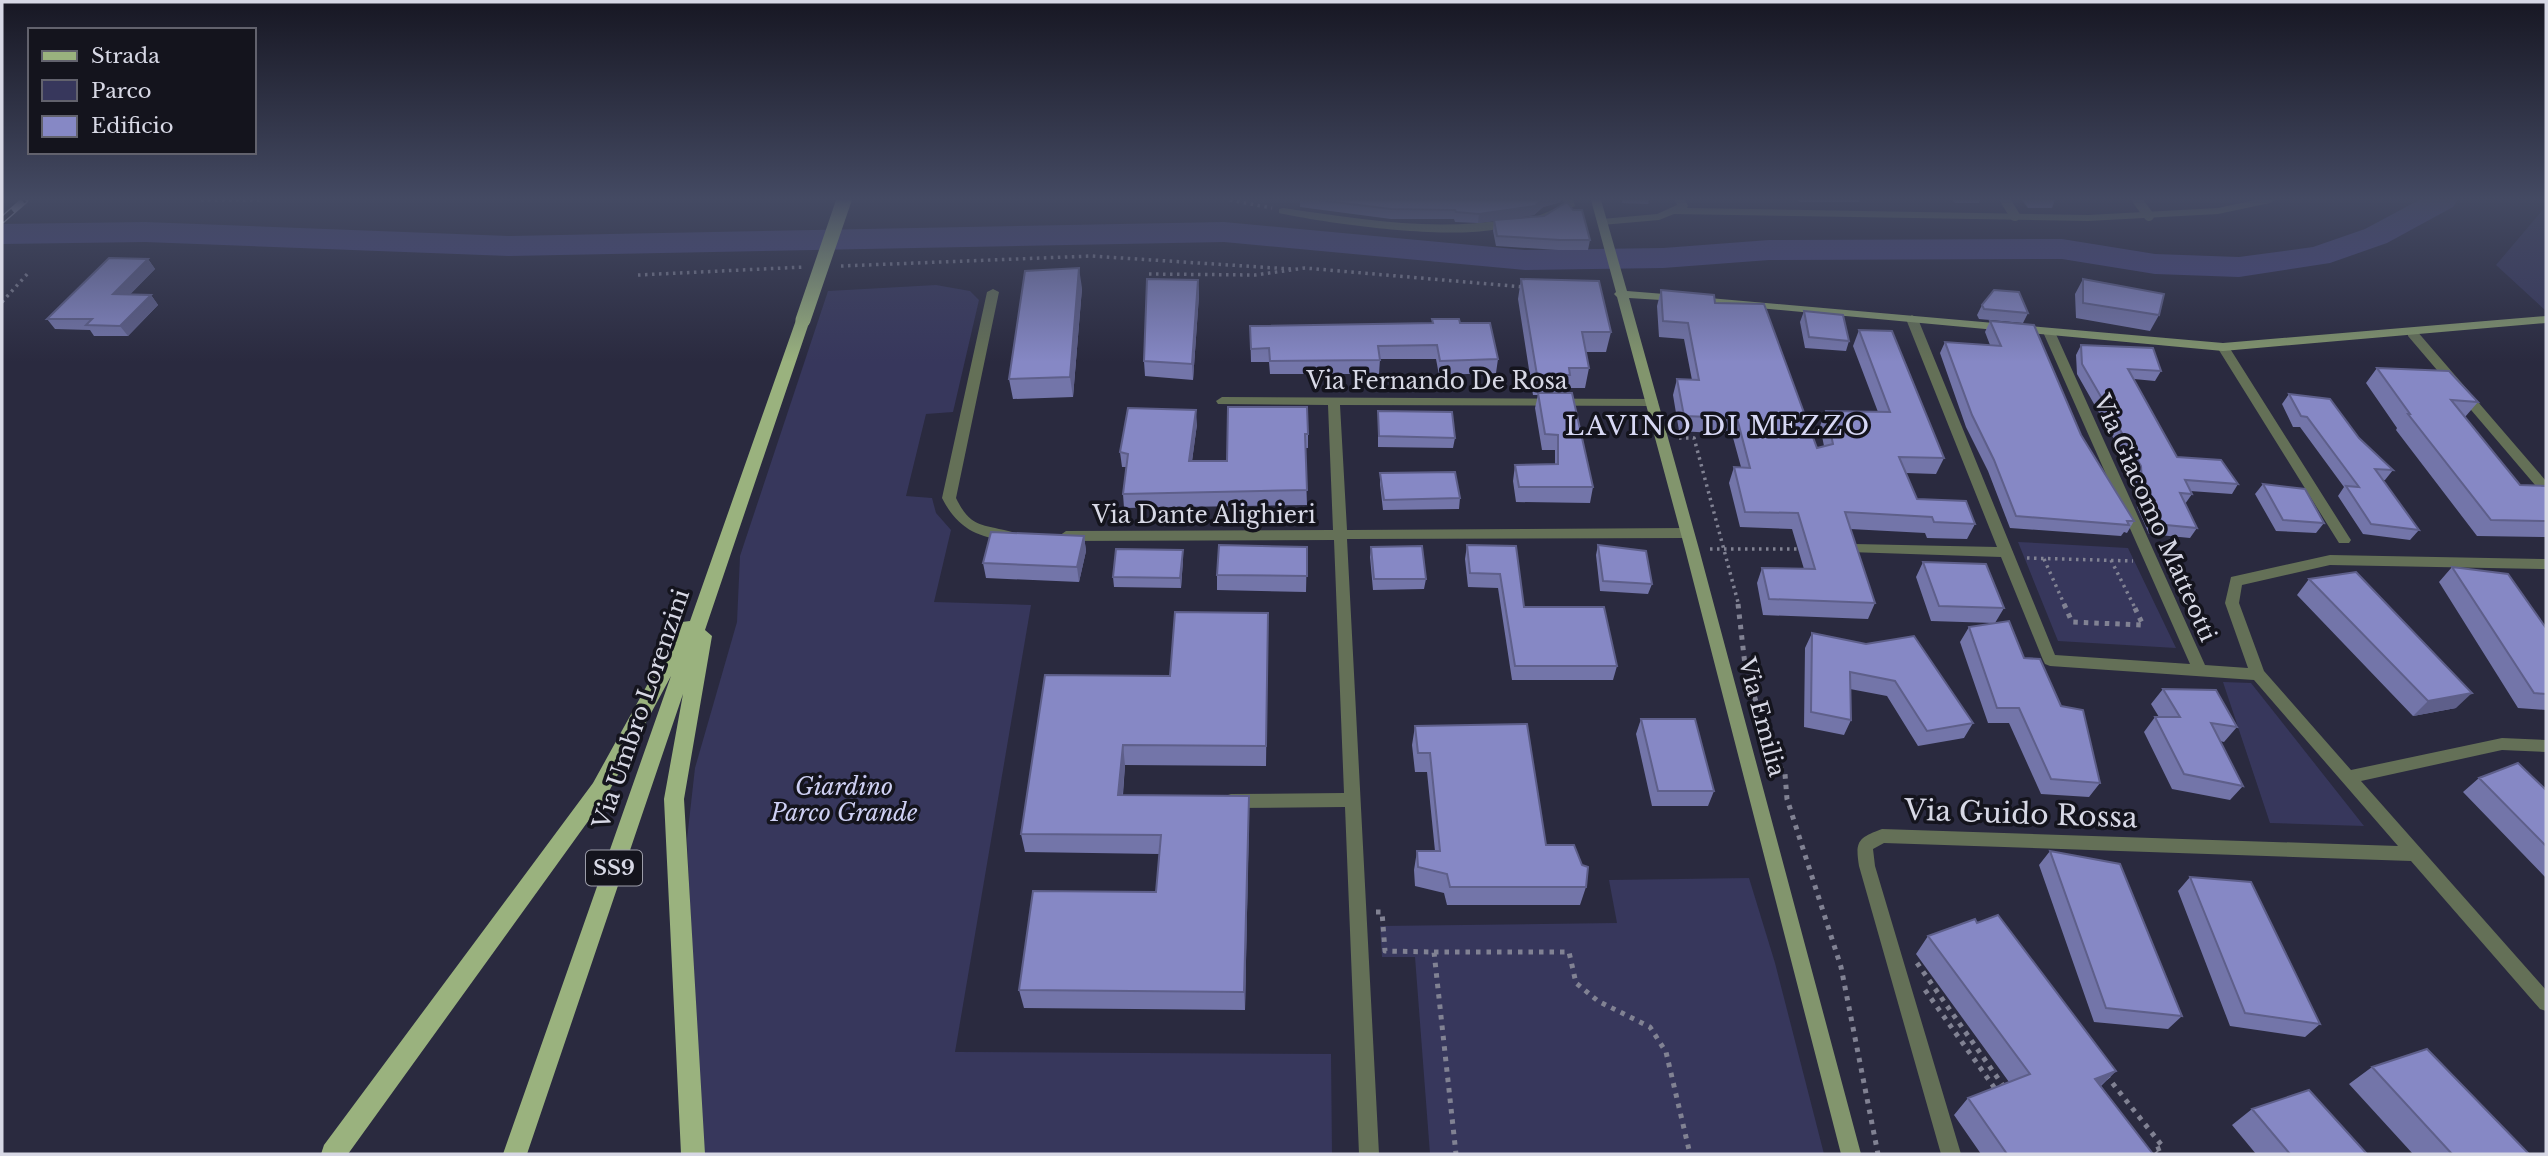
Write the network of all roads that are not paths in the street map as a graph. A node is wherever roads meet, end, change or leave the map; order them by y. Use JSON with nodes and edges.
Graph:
{"nodes":[{"id":1,"x":826,"y":254,"type":"edge"},
{"id":2,"x":1609,"y":254,"type":"edge"},
{"id":3,"x":1618,"y":290,"type":"junction"},
{"id":4,"x":993,"y":292,"type":"dead end"},
{"id":5,"x":1913,"y":319,"type":"junction"},
{"id":6,"x":2546,"y":320,"type":"edge"},
{"id":7,"x":2049,"y":332,"type":"junction"},
{"id":8,"x":2412,"y":332,"type":"junction"},
{"id":9,"x":2223,"y":347,"type":"junction"},
{"id":10,"x":1222,"y":401,"type":"dead end"},
{"id":11,"x":1652,"y":402,"type":"junction"},
{"id":12,"x":1334,"y":403,"type":"junction"},
{"id":13,"x":2546,"y":489,"type":"edge"},
{"id":14,"x":1687,"y":533,"type":"junction"},
{"id":15,"x":1022,"y":536,"type":"edge"},
{"id":16,"x":1050,"y":536,"type":"edge"},
{"id":17,"x":1340,"y":537,"type":"junction"},
{"id":18,"x":2344,"y":540,"type":"dead end"},
{"id":19,"x":1854,"y":549,"type":"edge"},
{"id":20,"x":2008,"y":555,"type":"junction"},
{"id":21,"x":2546,"y":564,"type":"edge"},
{"id":22,"x":713,"y":581,"type":"junction"},
{"id":23,"x":2200,"y":670,"type":"junction"},
{"id":24,"x":2258,"y":674,"type":"junction"},
{"id":25,"x":2546,"y":746,"type":"edge"},
{"id":26,"x":2348,"y":777,"type":"junction"},
{"id":27,"x":1352,"y":800,"type":"junction"},
{"id":28,"x":1214,"y":801,"type":"edge"},
{"id":29,"x":2415,"y":854,"type":"junction"},
{"id":30,"x":2546,"y":1003,"type":"edge"},
{"id":31,"x":333,"y":1154,"type":"edge"},
{"id":32,"x":515,"y":1154,"type":"edge"},
{"id":33,"x":692,"y":1154,"type":"edge"},
{"id":34,"x":1368,"y":1154,"type":"edge"},
{"id":35,"x":1851,"y":1154,"type":"edge"},
{"id":36,"x":1951,"y":1154,"type":"edge"}],
"edges":[{"from":1,"to":22,"type":"main road","name":"Via Umbro Lorenzini","number":"SS9","bridge":true},
{"from":2,"to":3,"type":"main road","name":"Via Emilia"},
{"from":3,"to":5,"type":"main road"},
{"from":3,"to":11,"type":"main road","name":"Via Emilia"},
{"from":4,"to":15,"type":"street"},
{"from":5,"to":7,"type":"main road"},
{"from":5,"to":20,"type":"street","name":"Via Giacomo Matteotti"},
{"from":6,"to":8,"type":"main road"},
{"from":7,"to":9,"type":"main road"},
{"from":7,"to":23,"type":"street","name":"Via Giacomo Matteotti"},
{"from":8,"to":9,"type":"main road"},
{"from":8,"to":13,"type":"street"},
{"from":9,"to":18,"type":"street"},
{"from":10,"to":12,"type":"street","name":"Via Fernando De Rosa"},
{"from":11,"to":12,"type":"street","name":"Via Fernando De Rosa"},
{"from":11,"to":14,"type":"main road","name":"Via Emilia"},
{"from":12,"to":17,"type":"street"},
{"from":14,"to":17,"type":"street","name":"Via Dante Alighieri"},
{"from":14,"to":35,"type":"main road","name":"Via Emilia"},
{"from":16,"to":17,"type":"street","name":"Via Dante Alighieri"},
{"from":17,"to":27,"type":"street"},
{"from":19,"to":20,"type":"street"},
{"from":20,"to":23,"type":"street","name":"Via Giacomo Matteotti"},
{"from":21,"to":24,"type":"street"},
{"from":22,"to":31,"type":"main road"},
{"from":22,"to":32,"type":"main road","name":"Via Umbro Lorenzini","number":"SS9"},
{"from":22,"to":33,"type":"main road"},
{"from":23,"to":24,"type":"street"},
{"from":24,"to":26,"type":"street"},
{"from":25,"to":26,"type":"street"},
{"from":26,"to":29,"type":"street"},
{"from":27,"to":28,"type":"street"},
{"from":27,"to":34,"type":"street"},
{"from":29,"to":30,"type":"street"},
{"from":29,"to":36,"type":"street","name":"Via Guido Rossa"}]}
